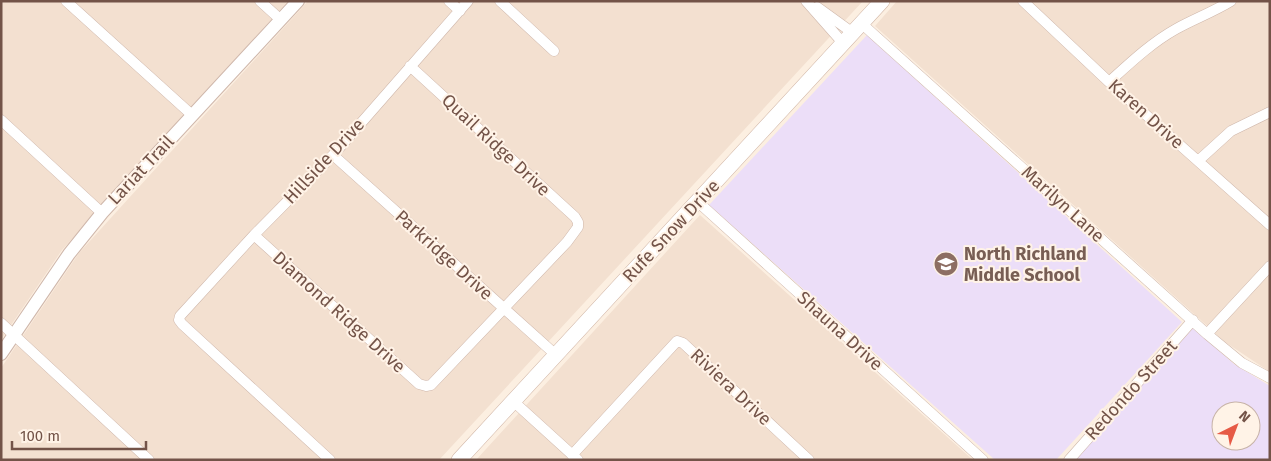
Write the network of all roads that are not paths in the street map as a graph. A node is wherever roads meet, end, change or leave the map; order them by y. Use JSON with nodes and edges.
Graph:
{"nodes":[{"id":1,"x":66,"y":1,"type":"edge"},
{"id":2,"x":260,"y":1,"type":"edge"},
{"id":3,"x":298,"y":1,"type":"edge"},
{"id":4,"x":448,"y":1,"type":"edge"},
{"id":5,"x":468,"y":1,"type":"edge"},
{"id":6,"x":500,"y":1,"type":"edge"},
{"id":7,"x":808,"y":1,"type":"edge"},
{"id":8,"x":882,"y":1,"type":"edge"},
{"id":9,"x":1023,"y":1,"type":"edge"},
{"id":10,"x":1231,"y":1,"type":"edge"},
{"id":11,"x":460,"y":10,"type":"junction"},
{"id":12,"x":281,"y":20,"type":"junction"},
{"id":13,"x":852,"y":33,"type":"junction"},
{"id":14,"x":554,"y":51,"type":"dead end"},
{"id":15,"x":410,"y":66,"type":"junction"},
{"id":16,"x":1109,"y":82,"type":"junction"},
{"id":17,"x":1270,"y":112,"type":"edge"},
{"id":18,"x":192,"y":115,"type":"junction"},
{"id":19,"x":1,"y":120,"type":"edge"},
{"id":20,"x":333,"y":155,"type":"junction"},
{"id":21,"x":1198,"y":161,"type":"junction"},
{"id":22,"x":698,"y":202,"type":"junction"},
{"id":23,"x":102,"y":213,"type":"junction"},
{"id":24,"x":1270,"y":225,"type":"edge"},
{"id":25,"x":254,"y":235,"type":"junction"},
{"id":26,"x":1270,"y":266,"type":"edge"},
{"id":27,"x":504,"y":309,"type":"junction"},
{"id":28,"x":1193,"y":320,"type":"junction"},
{"id":29,"x":1,"y":323,"type":"edge"},
{"id":30,"x":1207,"y":334,"type":"junction"},
{"id":31,"x":14,"y":335,"type":"junction"},
{"id":32,"x":1,"y":354,"type":"edge"},
{"id":33,"x":556,"y":355,"type":"junction"},
{"id":34,"x":1270,"y":378,"type":"edge"},
{"id":35,"x":513,"y":401,"type":"junction"},
{"id":36,"x":575,"y":457,"type":"edge"},
{"id":37,"x":149,"y":460,"type":"edge"},
{"id":38,"x":330,"y":460,"type":"edge"},
{"id":39,"x":459,"y":460,"type":"edge"},
{"id":40,"x":810,"y":460,"type":"edge"},
{"id":41,"x":983,"y":460,"type":"edge"},
{"id":42,"x":1069,"y":460,"type":"edge"}],
"edges":[{"from":1,"to":18,"type":"street"},
{"from":2,"to":12,"type":"street"},
{"from":3,"to":12,"type":"street","name":"Lariat Trail"},
{"from":4,"to":11,"type":"street"},
{"from":5,"to":11,"type":"street","name":"Hillside Drive"},
{"from":6,"to":14,"type":"street"},
{"from":7,"to":13,"type":"street","name":"Marilyn Lane"},
{"from":8,"to":13,"type":"main road","name":"Rufe Snow Drive"},
{"from":9,"to":16,"type":"street","name":"Karen Drive"},
{"from":10,"to":16,"type":"street"},
{"from":11,"to":15,"type":"street","name":"Hillside Drive"},
{"from":12,"to":18,"type":"street","name":"Lariat Trail"},
{"from":13,"to":22,"type":"main road","name":"Rufe Snow Drive"},
{"from":13,"to":28,"type":"street","name":"Marilyn Lane"},
{"from":15,"to":20,"type":"street","name":"Hillside Drive"},
{"from":15,"to":27,"type":"street","name":"Quail Ridge Drive"},
{"from":16,"to":21,"type":"street","name":"Karen Drive"},
{"from":17,"to":21,"type":"street"},
{"from":18,"to":23,"type":"street","name":"Lariat Trail"},
{"from":19,"to":23,"type":"street"},
{"from":20,"to":25,"type":"street","name":"Hillside Drive"},
{"from":20,"to":27,"type":"street","name":"Parkridge Drive"},
{"from":21,"to":24,"type":"street","name":"Karen Drive"},
{"from":22,"to":33,"type":"main road","name":"Rufe Snow Drive"},
{"from":22,"to":41,"type":"street","name":"Shauna Drive"},
{"from":23,"to":31,"type":"street","name":"Lariat Trail"},
{"from":25,"to":27,"type":"street","name":"Diamond Ridge Drive"},
{"from":25,"to":38,"type":"street","name":"Hillside Drive"},
{"from":26,"to":30,"type":"street"},
{"from":27,"to":33,"type":"street","name":"Parkridge Drive"},
{"from":28,"to":30,"type":"street","name":"Marilyn Lane"},
{"from":28,"to":42,"type":"street","name":"Redondo Street"},
{"from":29,"to":31,"type":"street"},
{"from":30,"to":34,"type":"street","name":"Marilyn Lane"},
{"from":31,"to":32,"type":"street","name":"Lariat Trail"},
{"from":31,"to":37,"type":"street"},
{"from":33,"to":35,"type":"main road","name":"Rufe Snow Drive"},
{"from":35,"to":36,"type":"street"},
{"from":35,"to":39,"type":"main road","name":"Rufe Snow Drive"},
{"from":36,"to":40,"type":"street","name":"Riviera Drive"}]}
